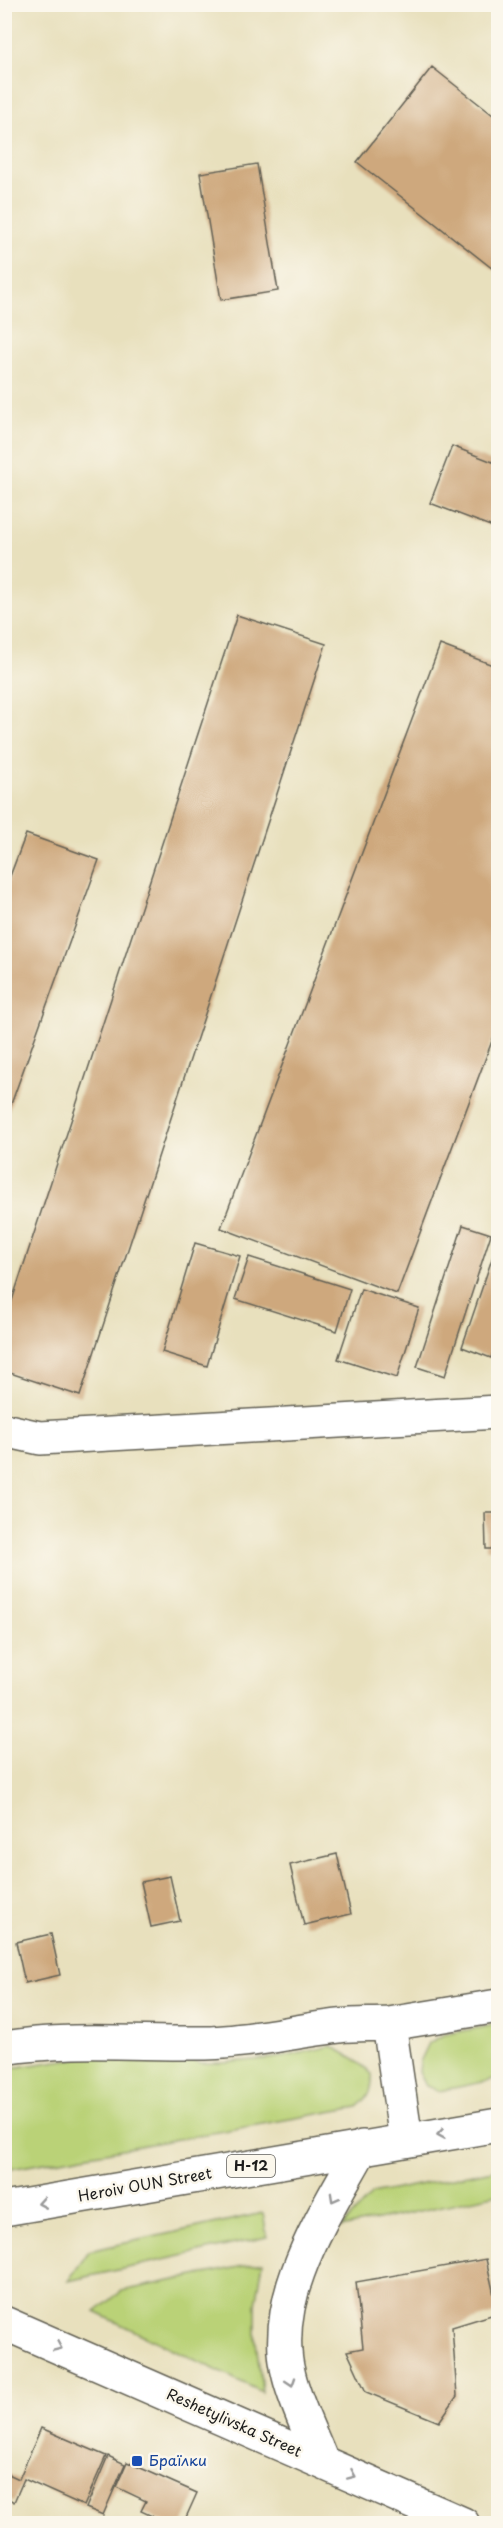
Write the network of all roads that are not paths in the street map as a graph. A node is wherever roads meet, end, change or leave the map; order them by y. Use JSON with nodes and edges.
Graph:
{"nodes":[{"id":1,"x":498,"y":1412,"type":"edge"},
{"id":2,"x":4,"y":1430,"type":"edge"},
{"id":3,"x":498,"y":2006,"type":"edge"},
{"id":4,"x":389,"y":2024,"type":"junction"},
{"id":5,"x":4,"y":2048,"type":"edge"},
{"id":6,"x":498,"y":2125,"type":"edge"},
{"id":7,"x":406,"y":2140,"type":"junction"},
{"id":8,"x":362,"y":2147,"type":"junction"},
{"id":9,"x":4,"y":2209,"type":"edge"},
{"id":10,"x":4,"y":2323,"type":"edge"},
{"id":11,"x":321,"y":2462,"type":"junction"},
{"id":12,"x":463,"y":2523,"type":"edge"}],
"edges":[{"from":1,"to":2,"type":"main road"},
{"from":3,"to":4,"type":"main road"},
{"from":4,"to":5,"type":"main road"},
{"from":4,"to":7,"type":"main road"},
{"from":6,"to":7,"type":"main road","name":"Heroiv OUN Street","number":"Н-12","one_way":true},
{"from":7,"to":8,"type":"main road","name":"Heroiv OUN Street","number":"Н-12"},
{"from":8,"to":9,"type":"main road","name":"Heroiv OUN Street","number":"Н-12","one_way":true},
{"from":8,"to":11,"type":"main road","one_way":true},
{"from":10,"to":11,"type":"main road","name":"Reshetylivska Street","one_way":true},
{"from":11,"to":12,"type":"main road","name":"Reshetylivska Street","one_way":true}]}
